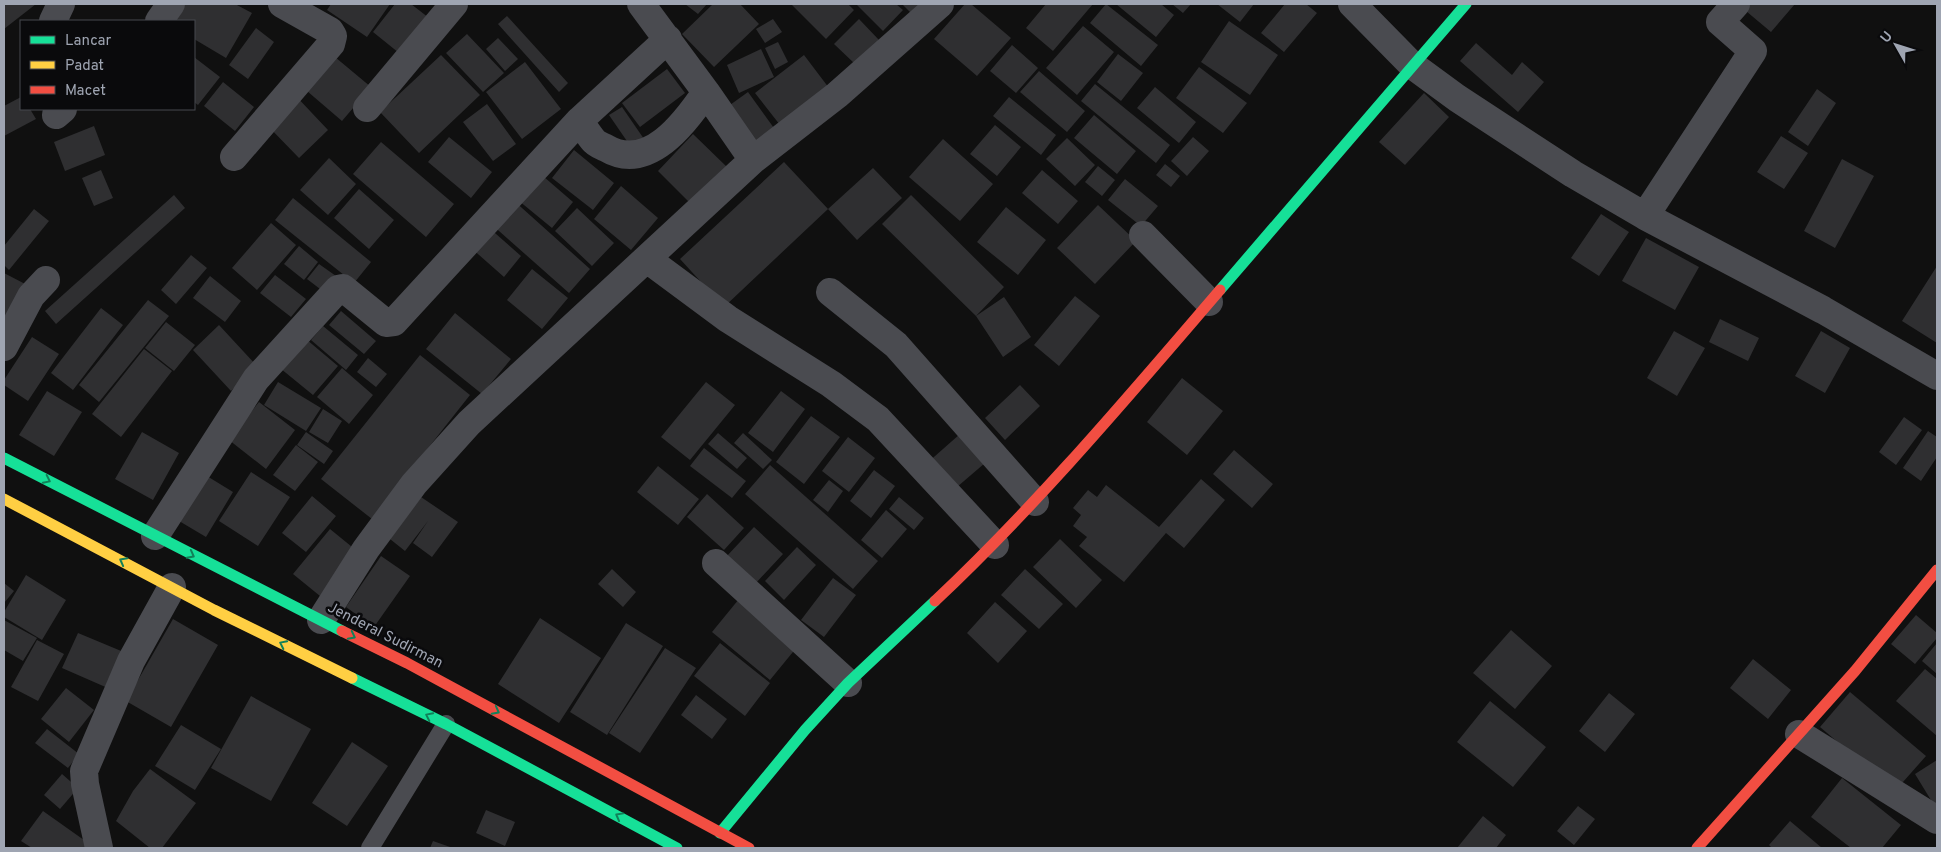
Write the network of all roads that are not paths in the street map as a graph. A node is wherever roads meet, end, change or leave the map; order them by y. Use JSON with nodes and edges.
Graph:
{"nodes":[{"id":1,"x":61,"y":4,"type":"edge"},
{"id":2,"x":171,"y":4,"type":"edge"},
{"id":3,"x":282,"y":4,"type":"edge"},
{"id":4,"x":454,"y":4,"type":"edge"},
{"id":5,"x":641,"y":4,"type":"edge"},
{"id":6,"x":940,"y":4,"type":"edge"},
{"id":7,"x":1352,"y":4,"type":"edge"},
{"id":8,"x":1466,"y":4,"type":"edge"},
{"id":9,"x":1736,"y":4,"type":"edge"},
{"id":10,"x":314,"y":11,"type":"edge"},
{"id":11,"x":53,"y":20,"type":"edge"},
{"id":12,"x":160,"y":20,"type":"edge"},
{"id":13,"x":668,"y":39,"type":"junction"},
{"id":14,"x":1412,"y":66,"type":"junction"},
{"id":15,"x":706,"y":92,"type":"junction"},
{"id":16,"x":367,"y":108,"type":"dead end"},
{"id":17,"x":579,"y":121,"type":"junction"},
{"id":18,"x":234,"y":157,"type":"dead end"},
{"id":19,"x":753,"y":160,"type":"junction"},
{"id":20,"x":1645,"y":216,"type":"junction"},
{"id":21,"x":1143,"y":235,"type":"dead end"},
{"id":22,"x":647,"y":260,"type":"junction"},
{"id":23,"x":46,"y":280,"type":"dead end"},
{"id":24,"x":830,"y":292,"type":"dead end"},
{"id":25,"x":1209,"y":302,"type":"junction"},
{"id":26,"x":4,"y":347,"type":"edge"},
{"id":27,"x":1937,"y":376,"type":"edge"},
{"id":28,"x":4,"y":458,"type":"edge"},
{"id":29,"x":4,"y":499,"type":"edge"},
{"id":30,"x":1035,"y":502,"type":"junction"},
{"id":31,"x":155,"y":536,"type":"junction"},
{"id":32,"x":996,"y":545,"type":"junction"},
{"id":33,"x":716,"y":563,"type":"dead end"},
{"id":34,"x":1937,"y":570,"type":"edge"},
{"id":35,"x":172,"y":587,"type":"junction"},
{"id":36,"x":321,"y":620,"type":"junction"},
{"id":37,"x":848,"y":683,"type":"junction"},
{"id":38,"x":446,"y":724,"type":"junction"},
{"id":39,"x":1799,"y":734,"type":"junction"},
{"id":40,"x":1937,"y":820,"type":"edge"},
{"id":41,"x":720,"y":833,"type":"junction"},
{"id":42,"x":643,"y":840,"type":"edge"},
{"id":43,"x":98,"y":848,"type":"edge"},
{"id":44,"x":370,"y":848,"type":"edge"},
{"id":45,"x":677,"y":848,"type":"edge"},
{"id":46,"x":749,"y":848,"type":"edge"},
{"id":47,"x":1698,"y":848,"type":"edge"}],
"edges":[{"from":1,"to":11,"type":"street"},
{"from":2,"to":12,"type":"street"},
{"from":3,"to":10,"type":"street"},
{"from":4,"to":16,"type":"street"},
{"from":5,"to":13,"type":"street"},
{"from":6,"to":19,"type":"street"},
{"from":7,"to":14,"type":"street"},
{"from":8,"to":14,"type":"main road"},
{"from":9,"to":20,"type":"street"},
{"from":10,"to":18,"type":"street"},
{"from":13,"to":15,"type":"street"},
{"from":13,"to":17,"type":"street"},
{"from":14,"to":20,"type":"street"},
{"from":14,"to":25,"type":"main road"},
{"from":15,"to":17,"type":"street"},
{"from":15,"to":19,"type":"street"},
{"from":17,"to":31,"type":"street"},
{"from":19,"to":22,"type":"street"},
{"from":20,"to":27,"type":"street"},
{"from":21,"to":25,"type":"street"},
{"from":22,"to":32,"type":"street"},
{"from":22,"to":36,"type":"street"},
{"from":23,"to":26,"type":"street"},
{"from":24,"to":30,"type":"street"},
{"from":25,"to":30,"type":"main road"},
{"from":28,"to":31,"type":"main road","name":"Jenderal Sudirman","one_way":true},
{"from":35,"to":29,"type":"main road","one_way":true},
{"from":30,"to":32,"type":"main road"},
{"from":31,"to":36,"type":"main road","name":"Jenderal Sudirman","one_way":true},
{"from":32,"to":37,"type":"main road"},
{"from":33,"to":37,"type":"street"},
{"from":34,"to":39,"type":"main road"},
{"from":38,"to":35,"type":"main road","one_way":true},
{"from":35,"to":43,"type":"street"},
{"from":36,"to":41,"type":"main road","name":"Jenderal Sudirman","one_way":true},
{"from":37,"to":41,"type":"main road"},
{"from":42,"to":38,"type":"main road","one_way":true},
{"from":38,"to":44,"type":"lane"},
{"from":39,"to":40,"type":"street"},
{"from":39,"to":47,"type":"main road"},
{"from":41,"to":46,"type":"main road","name":"Jenderal Sudirman"},
{"from":42,"to":45,"type":"main road"}]}
